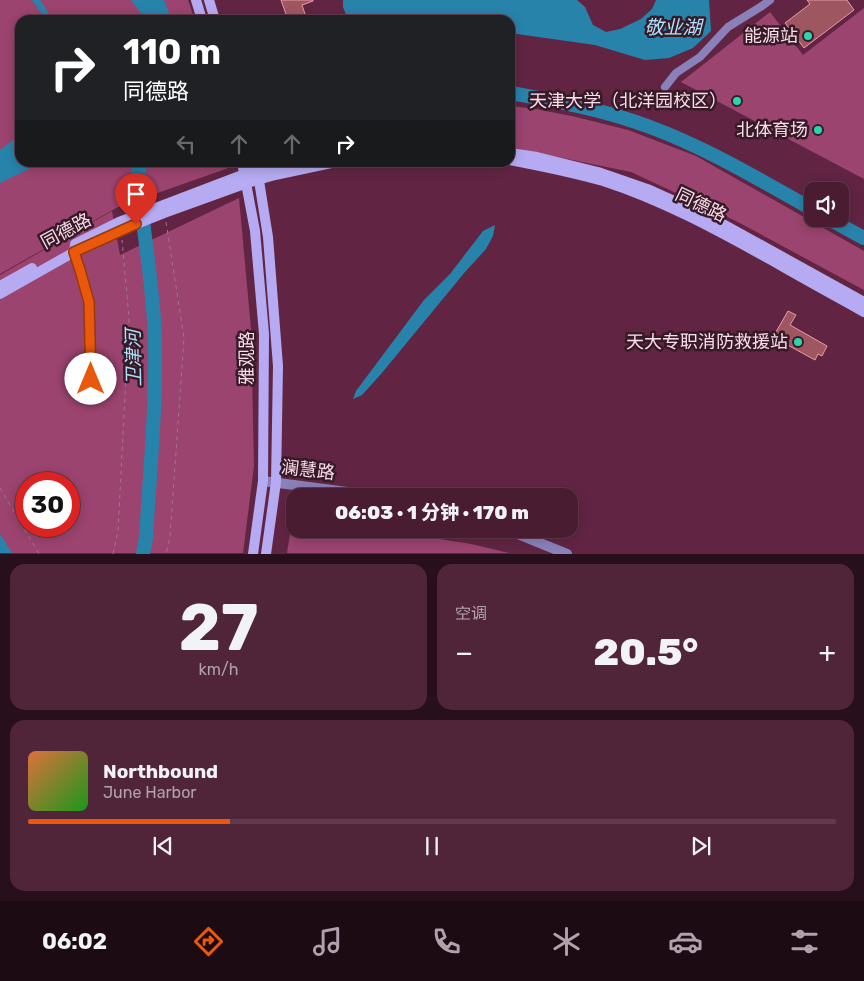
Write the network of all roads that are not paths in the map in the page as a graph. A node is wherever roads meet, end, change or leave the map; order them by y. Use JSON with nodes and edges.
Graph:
{"nodes":[{"id":1,"x":196,"y":0,"type":"edge"},
{"id":2,"x":209,"y":0,"type":"edge"},
{"id":3,"x":770,"y":0,"type":"edge"},
{"id":4,"x":200,"y":15,"type":"edge"},
{"id":5,"x":214,"y":15,"type":"edge"},
{"id":6,"x":665,"y":87,"type":"dead end"},
{"id":7,"x":515,"y":155,"type":"edge"},
{"id":8,"x":515,"y":161,"type":"edge"},
{"id":9,"x":243,"y":167,"type":"edge"},
{"id":10,"x":273,"y":167,"type":"edge"},
{"id":11,"x":311,"y":167,"type":"edge"},
{"id":12,"x":257,"y":171,"type":"edge"},
{"id":13,"x":246,"y":178,"type":"junction"},
{"id":14,"x":73,"y":249,"type":"junction"},
{"id":15,"x":0,"y":286,"type":"edge"},
{"id":16,"x":0,"y":294,"type":"edge"},
{"id":17,"x":864,"y":302,"type":"edge"},
{"id":18,"x":864,"y":312,"type":"edge"},
{"id":19,"x":91,"y":379,"type":"dead end"},
{"id":20,"x":263,"y":481,"type":"junction"},
{"id":21,"x":276,"y":482,"type":"junction"},
{"id":22,"x":320,"y":488,"type":"edge"},
{"id":23,"x":527,"y":538,"type":"edge"},
{"id":24,"x":253,"y":554,"type":"edge"},
{"id":25,"x":266,"y":554,"type":"edge"},
{"id":26,"x":567,"y":554,"type":"edge"}],
"edges":[{"from":1,"to":4,"type":"main road"},
{"from":2,"to":5,"type":"main road"},
{"from":3,"to":6,"type":"street"},
{"from":7,"to":17,"type":"main road","name":"同德路"},
{"from":8,"to":18,"type":"main road","name":"同德路"},
{"from":9,"to":13,"type":"main road","name":"雅观路"},
{"from":10,"to":12,"type":"main road","name":"同德路"},
{"from":11,"to":12,"type":"main road","name":"同德路"},
{"from":12,"to":13,"type":"main road","name":"同德路"},
{"from":12,"to":21,"type":"main road","name":"雅观路"},
{"from":13,"to":14,"type":"main road","name":"同德路"},
{"from":13,"to":20,"type":"main road","name":"雅观路"},
{"from":14,"to":15,"type":"main road","name":"同德路"},
{"from":14,"to":16,"type":"main road","name":"同德路"},
{"from":14,"to":19,"type":"street"},
{"from":20,"to":21,"type":"street","name":"澜慧路"},
{"from":20,"to":24,"type":"main road","name":"雅观路"},
{"from":21,"to":22,"type":"street","name":"澜慧路"},
{"from":21,"to":25,"type":"main road","name":"雅观路"},
{"from":23,"to":26,"type":"street"}]}
